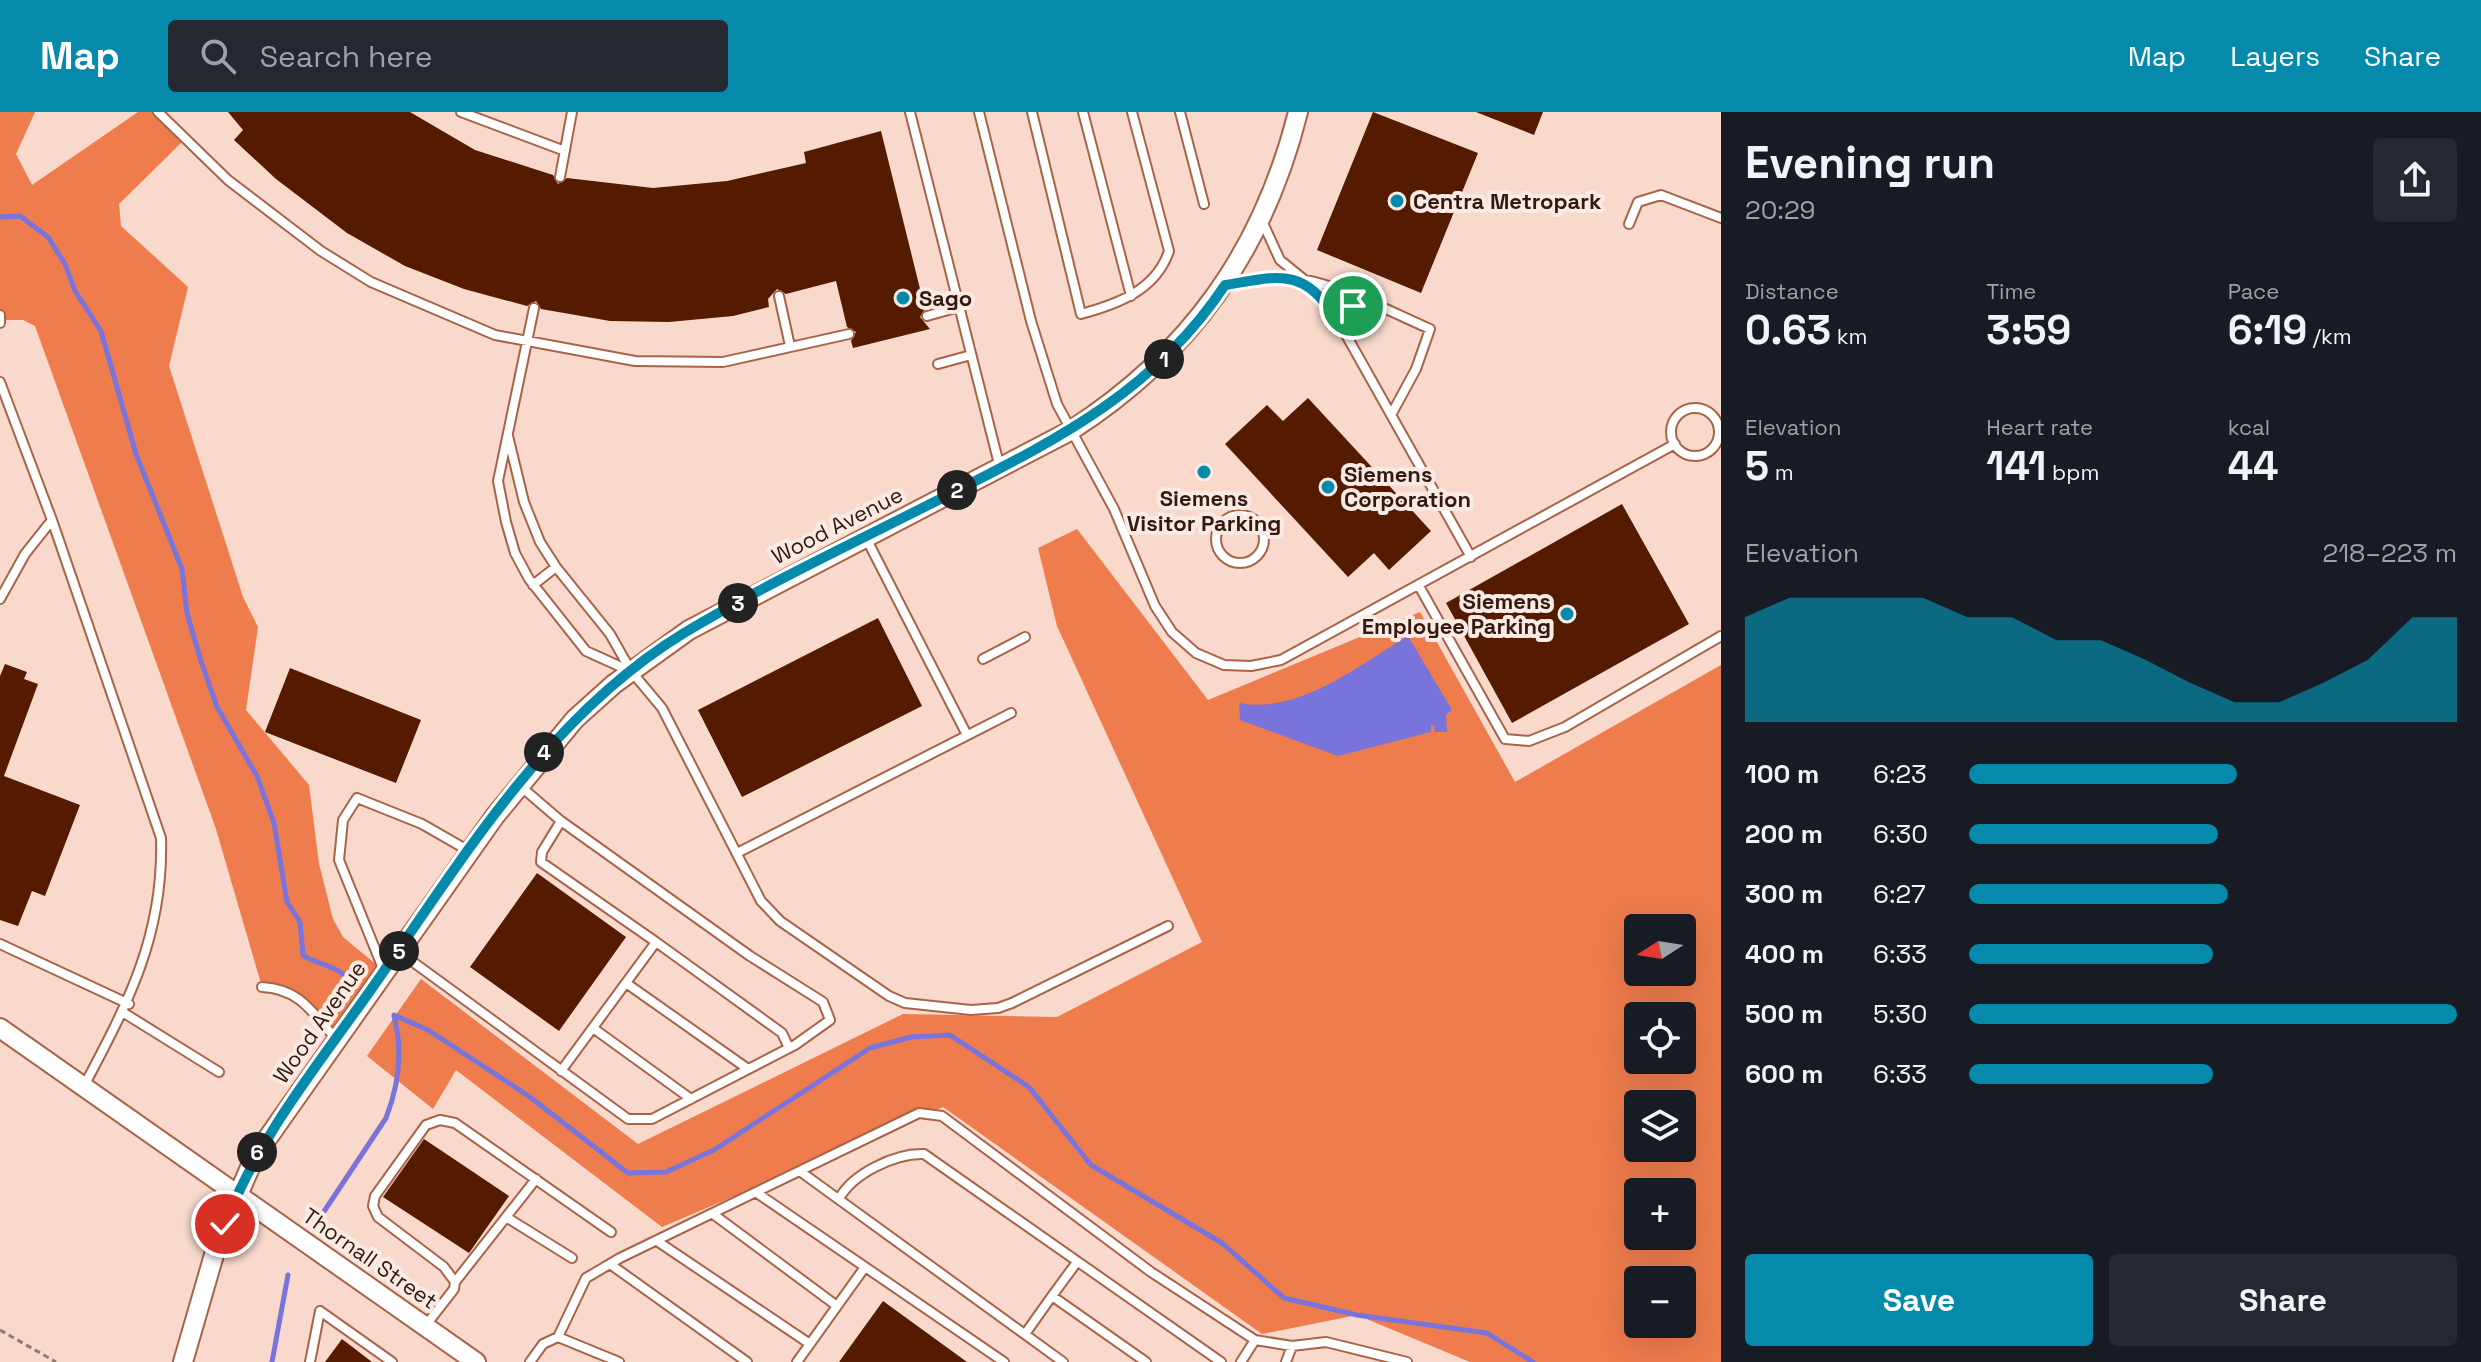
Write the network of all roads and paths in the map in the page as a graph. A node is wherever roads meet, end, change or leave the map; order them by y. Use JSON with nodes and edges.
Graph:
{"nodes":[{"id":1,"x":158,"y":112,"type":"edge"},
{"id":2,"x":461,"y":112,"type":"edge"},
{"id":3,"x":572,"y":112,"type":"edge"},
{"id":4,"x":910,"y":112,"type":"edge"},
{"id":5,"x":979,"y":112,"type":"edge"},
{"id":6,"x":1032,"y":112,"type":"edge"},
{"id":7,"x":1083,"y":112,"type":"edge"},
{"id":8,"x":1132,"y":112,"type":"edge"},
{"id":9,"x":1180,"y":112,"type":"edge"},
{"id":10,"x":1298,"y":112,"type":"edge"},
{"id":11,"x":565,"y":151,"type":"junction"},
{"id":12,"x":560,"y":177,"type":"dead end"},
{"id":13,"x":1204,"y":204,"type":"dead end"},
{"id":14,"x":1260,"y":218,"type":"junction"},
{"id":15,"x":1721,"y":218,"type":"edge"},
{"id":16,"x":1629,"y":224,"type":"dead end"},
{"id":17,"x":1301,"y":279,"type":"junction"},
{"id":18,"x":1225,"y":285,"type":"junction"},
{"id":19,"x":779,"y":296,"type":"dead end"},
{"id":20,"x":1131,"y":296,"type":"junction"},
{"id":21,"x":1369,"y":302,"type":"junction"},
{"id":22,"x":959,"y":307,"type":"junction"},
{"id":23,"x":534,"y":308,"type":"dead end"},
{"id":24,"x":0,"y":315,"type":"edge"},
{"id":25,"x":927,"y":316,"type":"dead end"},
{"id":26,"x":1336,"y":317,"type":"junction"},
{"id":27,"x":0,"y":323,"type":"edge"},
{"id":28,"x":849,"y":334,"type":"dead end"},
{"id":29,"x":526,"y":342,"type":"junction"},
{"id":30,"x":790,"y":346,"type":"junction"},
{"id":31,"x":971,"y":355,"type":"junction"},
{"id":32,"x":938,"y":364,"type":"dead end"},
{"id":33,"x":0,"y":382,"type":"edge"},
{"id":34,"x":1391,"y":415,"type":"junction"},
{"id":35,"x":1719,"y":422,"type":"edge"},
{"id":36,"x":1070,"y":431,"type":"junction"},
{"id":37,"x":508,"y":436,"type":"junction"},
{"id":38,"x":1675,"y":444,"type":"junction"},
{"id":39,"x":1000,"y":468,"type":"junction"},
{"id":40,"x":52,"y":520,"type":"junction"},
{"id":41,"x":1262,"y":528,"type":"joint"},
{"id":42,"x":866,"y":538,"type":"junction"},
{"id":43,"x":1471,"y":557,"type":"junction"},
{"id":44,"x":556,"y":567,"type":"junction"},
{"id":45,"x":533,"y":585,"type":"junction"},
{"id":46,"x":1419,"y":586,"type":"junction"},
{"id":47,"x":0,"y":599,"type":"edge"},
{"id":48,"x":1721,"y":636,"type":"edge"},
{"id":49,"x":1025,"y":637,"type":"dead end"},
{"id":50,"x":983,"y":659,"type":"dead end"},
{"id":51,"x":631,"y":671,"type":"junction"},
{"id":52,"x":1011,"y":713,"type":"dead end"},
{"id":53,"x":967,"y":735,"type":"junction"},
{"id":54,"x":518,"y":784,"type":"junction"},
{"id":55,"x":561,"y":821,"type":"junction"},
{"id":56,"x":469,"y":851,"type":"junction"},
{"id":57,"x":737,"y":853,"type":"junction"},
{"id":58,"x":1168,"y":926,"type":"dead end"},
{"id":59,"x":656,"y":942,"type":"junction"},
{"id":60,"x":0,"y":944,"type":"edge"},
{"id":61,"x":398,"y":951,"type":"junction"},
{"id":62,"x":384,"y":971,"type":"junction"},
{"id":63,"x":626,"y":983,"type":"junction"},
{"id":64,"x":262,"y":987,"type":"dead end"},
{"id":65,"x":126,"y":1008,"type":"junction"},
{"id":66,"x":0,"y":1028,"type":"edge"},
{"id":67,"x":593,"y":1028,"type":"junction"},
{"id":68,"x":336,"y":1039,"type":"junction"},
{"id":69,"x":789,"y":1048,"type":"junction"},
{"id":70,"x":748,"y":1069,"type":"junction"},
{"id":71,"x":561,"y":1071,"type":"junction"},
{"id":72,"x":219,"y":1072,"type":"dead end"},
{"id":73,"x":84,"y":1087,"type":"junction"},
{"id":74,"x":691,"y":1099,"type":"junction"},
{"id":75,"x":801,"y":1172,"type":"junction"},
{"id":76,"x":536,"y":1179,"type":"junction"},
{"id":77,"x":757,"y":1193,"type":"junction"},
{"id":78,"x":236,"y":1194,"type":"junction"},
{"id":79,"x":839,"y":1199,"type":"junction"},
{"id":80,"x":713,"y":1214,"type":"junction"},
{"id":81,"x":506,"y":1217,"type":"junction"},
{"id":82,"x":611,"y":1232,"type":"dead end"},
{"id":83,"x":657,"y":1241,"type":"junction"},
{"id":84,"x":572,"y":1258,"type":"dead end"},
{"id":85,"x":1077,"y":1262,"type":"junction"},
{"id":86,"x":610,"y":1264,"type":"junction"},
{"id":87,"x":865,"y":1267,"type":"junction"},
{"id":88,"x":455,"y":1282,"type":"junction"},
{"id":89,"x":1052,"y":1296,"type":"junction"},
{"id":90,"x":837,"y":1306,"type":"junction"},
{"id":91,"x":426,"y":1326,"type":"junction"},
{"id":92,"x":0,"y":1330,"type":"edge"},
{"id":93,"x":1025,"y":1334,"type":"junction"},
{"id":94,"x":558,"y":1337,"type":"junction"},
{"id":95,"x":1255,"y":1340,"type":"junction"},
{"id":96,"x":810,"y":1344,"type":"junction"},
{"id":97,"x":1292,"y":1346,"type":"junction"},
{"id":98,"x":471,"y":1361,"type":"edge"},
{"id":99,"x":56,"y":1362,"type":"edge"},
{"id":100,"x":183,"y":1362,"type":"edge"},
{"id":101,"x":310,"y":1362,"type":"edge"},
{"id":102,"x":392,"y":1362,"type":"edge"},
{"id":103,"x":530,"y":1362,"type":"edge"},
{"id":104,"x":619,"y":1362,"type":"edge"},
{"id":105,"x":747,"y":1362,"type":"edge"},
{"id":106,"x":797,"y":1362,"type":"edge"},
{"id":107,"x":1004,"y":1362,"type":"edge"},
{"id":108,"x":1063,"y":1362,"type":"edge"},
{"id":109,"x":1146,"y":1362,"type":"edge"},
{"id":110,"x":1221,"y":1362,"type":"edge"},
{"id":111,"x":1241,"y":1362,"type":"edge"},
{"id":112,"x":1286,"y":1362,"type":"edge"},
{"id":113,"x":1407,"y":1362,"type":"edge"}],
"edges":[{"from":1,"to":29,"type":"lane"},
{"from":2,"to":11,"type":"lane"},
{"from":3,"to":11,"type":"lane"},
{"from":4,"to":22,"type":"lane"},
{"from":5,"to":36,"type":"lane"},
{"from":6,"to":20,"type":"lane"},
{"from":7,"to":20,"type":"lane"},
{"from":8,"to":20,"type":"lane"},
{"from":9,"to":13,"type":"lane"},
{"from":10,"to":14,"type":"street","name":"Wood Avenue"},
{"from":11,"to":12,"type":"lane"},
{"from":14,"to":17,"type":"lane"},
{"from":14,"to":18,"type":"street","name":"Wood Avenue"},
{"from":15,"to":16,"type":"lane"},
{"from":17,"to":18,"type":"lane"},
{"from":17,"to":21,"type":"lane"},
{"from":17,"to":26,"type":"lane"},
{"from":18,"to":36,"type":"street","name":"Wood Avenue"},
{"from":19,"to":30,"type":"lane"},
{"from":21,"to":26,"type":"lane"},
{"from":21,"to":34,"type":"lane"},
{"from":22,"to":25,"type":"lane"},
{"from":22,"to":31,"type":"lane"},
{"from":23,"to":29,"type":"lane"},
{"from":24,"to":27,"type":"lane"},
{"from":26,"to":34,"type":"lane"},
{"from":28,"to":30,"type":"lane"},
{"from":29,"to":30,"type":"lane"},
{"from":29,"to":37,"type":"lane"},
{"from":31,"to":32,"type":"lane"},
{"from":31,"to":39,"type":"lane"},
{"from":33,"to":40,"type":"lane"},
{"from":34,"to":43,"type":"lane"},
{"from":35,"to":38,"type":"lane"},
{"from":35,"to":38,"type":"lane"},
{"from":36,"to":39,"type":"street","name":"Wood Avenue"},
{"from":36,"to":46,"type":"lane"},
{"from":37,"to":44,"type":"lane"},
{"from":37,"to":45,"type":"lane"},
{"from":38,"to":43,"type":"lane"},
{"from":39,"to":42,"type":"street","name":"Wood Avenue"},
{"from":40,"to":47,"type":"lane"},
{"from":40,"to":65,"type":"lane"},
{"from":41,"to":41,"type":"lane"},
{"from":42,"to":51,"type":"street","name":"Wood Avenue"},
{"from":42,"to":53,"type":"lane"},
{"from":43,"to":46,"type":"lane"},
{"from":44,"to":45,"type":"lane"},
{"from":44,"to":51,"type":"lane"},
{"from":45,"to":51,"type":"lane"},
{"from":46,"to":48,"type":"lane"},
{"from":49,"to":50,"type":"lane"},
{"from":51,"to":54,"type":"street","name":"Wood Avenue"},
{"from":51,"to":57,"type":"lane"},
{"from":52,"to":53,"type":"lane"},
{"from":53,"to":57,"type":"lane"},
{"from":54,"to":55,"type":"lane"},
{"from":54,"to":56,"type":"street","name":"Wood Avenue"},
{"from":55,"to":59,"type":"lane"},
{"from":55,"to":69,"type":"lane"},
{"from":56,"to":61,"type":"street","name":"Wood Avenue"},
{"from":56,"to":62,"type":"lane"},
{"from":57,"to":58,"type":"lane"},
{"from":59,"to":63,"type":"lane"},
{"from":59,"to":69,"type":"lane"},
{"from":60,"to":65,"type":"lane"},
{"from":61,"to":62,"type":"street","name":"Wood Avenue"},
{"from":61,"to":71,"type":"lane"},
{"from":62,"to":68,"type":"street","name":"Wood Avenue"},
{"from":63,"to":67,"type":"lane"},
{"from":63,"to":70,"type":"lane"},
{"from":64,"to":68,"type":"lane"},
{"from":65,"to":72,"type":"lane"},
{"from":65,"to":73,"type":"lane"},
{"from":66,"to":73,"type":"street","name":"Thornall Street"},
{"from":67,"to":71,"type":"lane"},
{"from":67,"to":74,"type":"lane"},
{"from":68,"to":78,"type":"street","name":"Wood Avenue"},
{"from":69,"to":70,"type":"lane"},
{"from":70,"to":74,"type":"lane"},
{"from":71,"to":74,"type":"lane"},
{"from":73,"to":78,"type":"street","name":"Thornall Street"},
{"from":75,"to":77,"type":"lane"},
{"from":75,"to":79,"type":"lane"},
{"from":75,"to":95,"type":"lane"},
{"from":76,"to":81,"type":"lane"},
{"from":76,"to":82,"type":"lane"},
{"from":76,"to":88,"type":"lane"},
{"from":77,"to":80,"type":"lane"},
{"from":77,"to":87,"type":"lane"},
{"from":78,"to":91,"type":"street","name":"Thornall Street"},
{"from":78,"to":100,"type":"street","name":"Wood Avenue"},
{"from":79,"to":85,"type":"lane"},
{"from":79,"to":93,"type":"lane"},
{"from":80,"to":83,"type":"lane"},
{"from":80,"to":90,"type":"lane"},
{"from":81,"to":84,"type":"lane"},
{"from":81,"to":88,"type":"lane"},
{"from":83,"to":86,"type":"lane"},
{"from":83,"to":96,"type":"lane"},
{"from":85,"to":89,"type":"lane"},
{"from":85,"to":110,"type":"lane"},
{"from":86,"to":94,"type":"lane"},
{"from":86,"to":105,"type":"lane"},
{"from":87,"to":90,"type":"lane"},
{"from":87,"to":107,"type":"lane"},
{"from":88,"to":91,"type":"lane"},
{"from":89,"to":93,"type":"lane"},
{"from":89,"to":109,"type":"lane"},
{"from":90,"to":96,"type":"lane"},
{"from":91,"to":98,"type":"street","name":"Thornall Street"},
{"from":92,"to":99,"type":"path"},
{"from":93,"to":108,"type":"lane"},
{"from":94,"to":103,"type":"lane"},
{"from":94,"to":104,"type":"lane"},
{"from":95,"to":97,"type":"lane"},
{"from":95,"to":111,"type":"lane"},
{"from":96,"to":106,"type":"lane"},
{"from":97,"to":112,"type":"lane"},
{"from":97,"to":113,"type":"lane"},
{"from":101,"to":102,"type":"lane"}]}
